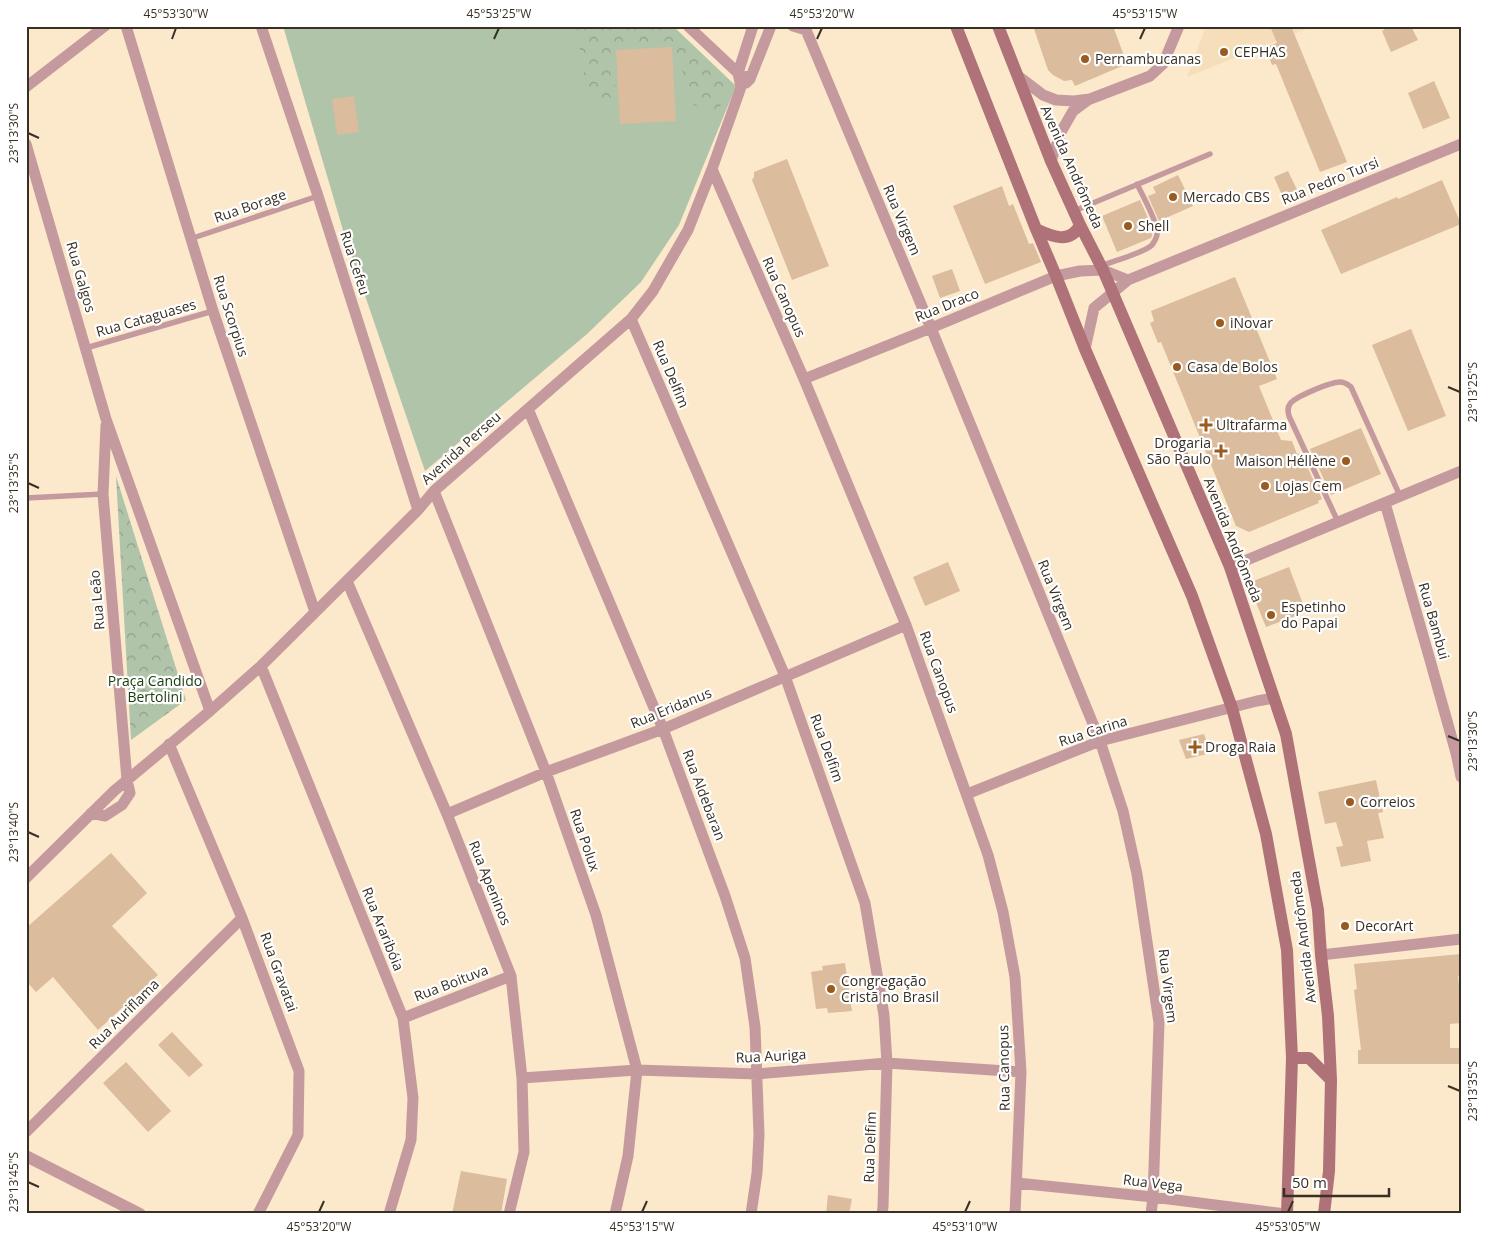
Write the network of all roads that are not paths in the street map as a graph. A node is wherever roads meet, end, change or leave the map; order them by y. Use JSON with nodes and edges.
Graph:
{"nodes":[{"id":1,"x":105,"y":26,"type":"edge"},
{"id":2,"x":126,"y":26,"type":"edge"},
{"id":3,"x":260,"y":26,"type":"edge"},
{"id":4,"x":688,"y":26,"type":"edge"},
{"id":5,"x":753,"y":26,"type":"edge"},
{"id":6,"x":771,"y":26,"type":"edge"},
{"id":7,"x":793,"y":26,"type":"edge"},
{"id":8,"x":956,"y":26,"type":"edge"},
{"id":9,"x":998,"y":26,"type":"edge"},
{"id":10,"x":1179,"y":26,"type":"edge"},
{"id":11,"x":806,"y":28,"type":"edge"},
{"id":12,"x":738,"y":73,"type":"junction"},
{"id":13,"x":1018,"y":76,"type":"junction"},
{"id":14,"x":750,"y":79,"type":"junction"},
{"id":15,"x":26,"y":87,"type":"edge"},
{"id":16,"x":740,"y":87,"type":"junction"},
{"id":17,"x":1090,"y":99,"type":"junction"},
{"id":18,"x":26,"y":144,"type":"edge"},
{"id":19,"x":1461,"y":144,"type":"edge"},
{"id":20,"x":1210,"y":154,"type":"dead end"},
{"id":21,"x":1051,"y":161,"type":"junction"},
{"id":22,"x":712,"y":169,"type":"junction"},
{"id":23,"x":1137,"y":184,"type":"junction"},
{"id":24,"x":318,"y":196,"type":"junction"},
{"id":25,"x":1074,"y":210,"type":"junction"},
{"id":26,"x":1080,"y":225,"type":"junction"},
{"id":27,"x":1036,"y":229,"type":"junction"},
{"id":28,"x":190,"y":239,"type":"junction"},
{"id":29,"x":1102,"y":268,"type":"junction"},
{"id":30,"x":1056,"y":276,"type":"junction"},
{"id":31,"x":1128,"y":280,"type":"junction"},
{"id":32,"x":1113,"y":292,"type":"junction"},
{"id":33,"x":213,"y":311,"type":"junction"},
{"id":34,"x":631,"y":319,"type":"junction"},
{"id":35,"x":931,"y":328,"type":"junction"},
{"id":36,"x":86,"y":348,"type":"junction"},
{"id":37,"x":1085,"y":349,"type":"junction"},
{"id":38,"x":804,"y":379,"type":"junction"},
{"id":39,"x":528,"y":409,"type":"junction"},
{"id":40,"x":106,"y":418,"type":"junction"},
{"id":41,"x":1461,"y":471,"type":"edge"},
{"id":42,"x":434,"y":491,"type":"junction"},
{"id":43,"x":103,"y":494,"type":"junction"},
{"id":44,"x":1400,"y":496,"type":"junction"},
{"id":45,"x":26,"y":498,"type":"edge"},
{"id":46,"x":1384,"y":502,"type":"junction"},
{"id":47,"x":418,"y":510,"type":"junction"},
{"id":48,"x":1338,"y":522,"type":"junction"},
{"id":49,"x":1230,"y":567,"type":"junction"},
{"id":50,"x":347,"y":581,"type":"junction"},
{"id":51,"x":315,"y":612,"type":"junction"},
{"id":52,"x":906,"y":625,"type":"junction"},
{"id":53,"x":261,"y":666,"type":"junction"},
{"id":54,"x":785,"y":676,"type":"junction"},
{"id":55,"x":1274,"y":698,"type":"junction"},
{"id":56,"x":1232,"y":708,"type":"junction"},
{"id":57,"x":210,"y":711,"type":"junction"},
{"id":58,"x":663,"y":729,"type":"junction"},
{"id":59,"x":1100,"y":741,"type":"junction"},
{"id":60,"x":170,"y":744,"type":"junction"},
{"id":61,"x":546,"y":772,"type":"junction"},
{"id":62,"x":1461,"y":776,"type":"edge"},
{"id":63,"x":126,"y":780,"type":"junction"},
{"id":64,"x":967,"y":794,"type":"junction"},
{"id":65,"x":91,"y":813,"type":"junction"},
{"id":66,"x":446,"y":814,"type":"junction"},
{"id":67,"x":26,"y":878,"type":"edge"},
{"id":68,"x":242,"y":918,"type":"junction"},
{"id":69,"x":1461,"y":939,"type":"edge"},
{"id":70,"x":1321,"y":955,"type":"junction"},
{"id":71,"x":511,"y":976,"type":"junction"},
{"id":72,"x":403,"y":1018,"type":"junction"},
{"id":73,"x":1292,"y":1058,"type":"junction"},
{"id":74,"x":887,"y":1064,"type":"junction"},
{"id":75,"x":637,"y":1070,"type":"junction"},
{"id":76,"x":1021,"y":1072,"type":"junction"},
{"id":77,"x":757,"y":1074,"type":"junction"},
{"id":78,"x":522,"y":1078,"type":"junction"},
{"id":79,"x":1331,"y":1080,"type":"junction"},
{"id":80,"x":26,"y":1132,"type":"edge"},
{"id":81,"x":26,"y":1156,"type":"edge"},
{"id":82,"x":1017,"y":1183,"type":"junction"},
{"id":83,"x":1153,"y":1197,"type":"junction"},
{"id":84,"x":140,"y":1214,"type":"edge"},
{"id":85,"x":258,"y":1214,"type":"edge"},
{"id":86,"x":390,"y":1214,"type":"edge"},
{"id":87,"x":509,"y":1214,"type":"edge"},
{"id":88,"x":615,"y":1214,"type":"edge"},
{"id":89,"x":751,"y":1214,"type":"edge"},
{"id":90,"x":882,"y":1214,"type":"edge"},
{"id":91,"x":1015,"y":1214,"type":"edge"},
{"id":92,"x":1151,"y":1214,"type":"edge"},
{"id":93,"x":1286,"y":1214,"type":"edge"},
{"id":94,"x":1324,"y":1214,"type":"edge"}],
"edges":[{"from":1,"to":15,"type":"street"},
{"from":2,"to":28,"type":"street","name":"Rua Scorpius"},
{"from":3,"to":24,"type":"street","name":"Rua Cefeu"},
{"from":4,"to":12,"type":"street"},
{"from":5,"to":12,"type":"street","name":"Avenida Perseu"},
{"from":6,"to":14,"type":"street"},
{"from":7,"to":11,"type":"street","name":"Rua Virgem"},
{"from":8,"to":27,"type":"main road","name":"Avenida Andrômeda"},
{"from":9,"to":13,"type":"main road","name":"Avenida Andrômeda"},
{"from":10,"to":17,"type":"street"},
{"from":11,"to":35,"type":"street","name":"Rua Virgem"},
{"from":12,"to":14,"type":"street"},
{"from":12,"to":16,"type":"street","name":"Avenida Perseu"},
{"from":13,"to":17,"type":"street"},
{"from":13,"to":21,"type":"main road","name":"Avenida Andrômeda"},
{"from":14,"to":16,"type":"street"},
{"from":16,"to":22,"type":"street","name":"Avenida Perseu"},
{"from":17,"to":21,"type":"street"},
{"from":18,"to":36,"type":"street","name":"Rua Galgos"},
{"from":19,"to":31,"type":"street","name":"Rua Pedro Tursi"},
{"from":20,"to":23,"type":"lane"},
{"from":21,"to":25,"type":"main road","name":"Avenida Andrômeda"},
{"from":22,"to":34,"type":"street","name":"Avenida Perseu"},
{"from":22,"to":38,"type":"street","name":"Rua Canopus"},
{"from":23,"to":25,"type":"lane"},
{"from":23,"to":29,"type":"lane"},
{"from":24,"to":28,"type":"lane","name":"Rua Borage"},
{"from":24,"to":47,"type":"street","name":"Rua Cefeu"},
{"from":25,"to":26,"type":"main road","name":"Avenida Andrômeda"},
{"from":26,"to":27,"type":"main road"},
{"from":26,"to":29,"type":"main road","name":"Avenida Andrômeda"},
{"from":27,"to":30,"type":"main road","name":"Avenida Andrômeda"},
{"from":28,"to":33,"type":"street","name":"Rua Scorpius"},
{"from":29,"to":30,"type":"street","name":"Rua Draco"},
{"from":29,"to":31,"type":"street"},
{"from":29,"to":32,"type":"main road","name":"Avenida Andrômeda"},
{"from":30,"to":35,"type":"street","name":"Rua Draco"},
{"from":30,"to":37,"type":"main road","name":"Avenida Andrômeda"},
{"from":31,"to":32,"type":"street","name":"Rua Pedro Tursi"},
{"from":32,"to":37,"type":"street","name":"Rua Pedro Tursi"},
{"from":32,"to":49,"type":"main road","name":"Avenida Andrômeda"},
{"from":33,"to":36,"type":"lane","name":"Rua Cataguases"},
{"from":33,"to":51,"type":"street","name":"Rua Scorpius"},
{"from":34,"to":39,"type":"street","name":"Avenida Perseu"},
{"from":34,"to":54,"type":"street","name":"Rua Delfim"},
{"from":35,"to":38,"type":"street","name":"Rua Draco"},
{"from":35,"to":59,"type":"street","name":"Rua Virgem"},
{"from":36,"to":40,"type":"street","name":"Rua Galgos"},
{"from":37,"to":56,"type":"main road","name":"Avenida Andrômeda"},
{"from":38,"to":52,"type":"street","name":"Rua Canopus"},
{"from":39,"to":42,"type":"street","name":"Avenida Perseu"},
{"from":39,"to":58,"type":"street","name":"Rua Aldebaran"},
{"from":40,"to":43,"type":"street","name":"Rua Leão"},
{"from":40,"to":57,"type":"street"},
{"from":41,"to":44,"type":"street"},
{"from":42,"to":47,"type":"street","name":"Avenida Perseu"},
{"from":42,"to":61,"type":"street","name":"Rua Polux"},
{"from":43,"to":45,"type":"lane"},
{"from":43,"to":63,"type":"street","name":"Rua Leão"},
{"from":44,"to":46,"type":"street"},
{"from":44,"to":48,"type":"lane"},
{"from":46,"to":48,"type":"street"},
{"from":46,"to":62,"type":"street","name":"Rua Bambui"},
{"from":47,"to":50,"type":"street","name":"Avenida Perseu"},
{"from":48,"to":49,"type":"street"},
{"from":49,"to":55,"type":"main road","name":"Avenida Andrômeda"},
{"from":50,"to":51,"type":"street","name":"Avenida Perseu"},
{"from":50,"to":66,"type":"street","name":"Rua Apeninos"},
{"from":51,"to":53,"type":"street","name":"Avenida Perseu"},
{"from":52,"to":54,"type":"street","name":"Rua Eridanus"},
{"from":52,"to":64,"type":"street","name":"Rua Canopus"},
{"from":53,"to":57,"type":"street","name":"Avenida Perseu"},
{"from":53,"to":72,"type":"street","name":"Rua Araribóia"},
{"from":54,"to":58,"type":"street","name":"Rua Eridanus"},
{"from":54,"to":74,"type":"street","name":"Rua Delfim"},
{"from":55,"to":56,"type":"street","name":"Rua Carina"},
{"from":55,"to":70,"type":"main road","name":"Avenida Andrômeda"},
{"from":56,"to":59,"type":"street","name":"Rua Carina"},
{"from":56,"to":73,"type":"main road","name":"Avenida Andrômeda"},
{"from":57,"to":60,"type":"street","name":"Avenida Perseu"},
{"from":58,"to":61,"type":"street","name":"Rua Eridanus"},
{"from":58,"to":77,"type":"street","name":"Rua Aldebaran"},
{"from":59,"to":64,"type":"street","name":"Rua Carina"},
{"from":59,"to":83,"type":"street","name":"Rua Virgem"},
{"from":60,"to":63,"type":"street","name":"Avenida Perseu"},
{"from":60,"to":68,"type":"street","name":"Rua Gravatai"},
{"from":61,"to":66,"type":"street","name":"Rua Eridanus"},
{"from":61,"to":75,"type":"street","name":"Rua Polux"},
{"from":63,"to":65,"type":"street","name":"Avenida Perseu"},
{"from":63,"to":65,"type":"street"},
{"from":64,"to":76,"type":"street","name":"Rua Canopus"},
{"from":65,"to":67,"type":"street","name":"Avenida Perseu"},
{"from":66,"to":71,"type":"street","name":"Rua Apeninos"},
{"from":68,"to":80,"type":"street","name":"Rua Auriflama"},
{"from":68,"to":85,"type":"street","name":"Rua Gravatai"},
{"from":69,"to":70,"type":"street"},
{"from":70,"to":79,"type":"main road","name":"Avenida Andrômeda"},
{"from":71,"to":72,"type":"street","name":"Rua Boituva"},
{"from":71,"to":78,"type":"street","name":"Rua Apeninos"},
{"from":72,"to":86,"type":"street","name":"Rua Araribóia"},
{"from":73,"to":79,"type":"main road"},
{"from":73,"to":93,"type":"main road","name":"Avenida Andrômeda"},
{"from":74,"to":76,"type":"street","name":"Rua Auriga"},
{"from":74,"to":77,"type":"street","name":"Rua Auriga"},
{"from":74,"to":90,"type":"street","name":"Rua Delfim"},
{"from":75,"to":77,"type":"street","name":"Rua Auriga"},
{"from":75,"to":78,"type":"street","name":"Rua Auriga"},
{"from":75,"to":88,"type":"street","name":"Rua Polux"},
{"from":76,"to":82,"type":"street","name":"Rua Canopus"},
{"from":77,"to":89,"type":"street","name":"Rua Aldebaran"},
{"from":78,"to":87,"type":"street","name":"Rua Apeninos"},
{"from":79,"to":94,"type":"main road","name":"Avenida Andrômeda"},
{"from":81,"to":84,"type":"street"},
{"from":82,"to":83,"type":"street","name":"Rua Vega"},
{"from":82,"to":91,"type":"street","name":"Rua Canopus"},
{"from":83,"to":92,"type":"street","name":"Rua Virgem"},
{"from":83,"to":93,"type":"street","name":"Rua Vega"}]}
